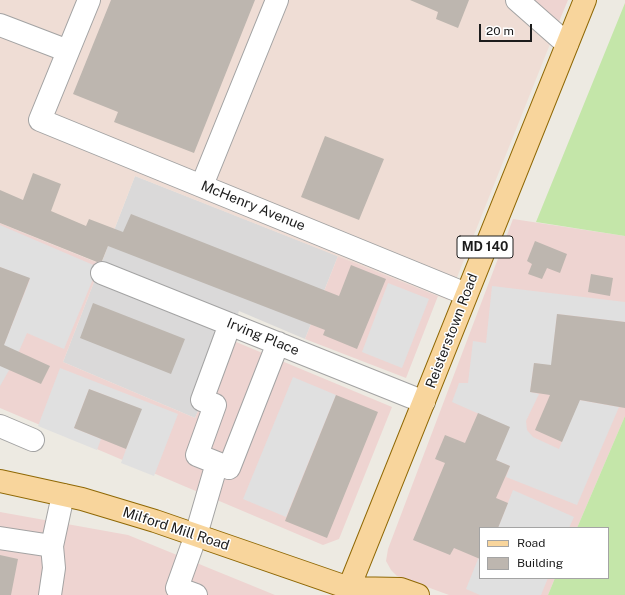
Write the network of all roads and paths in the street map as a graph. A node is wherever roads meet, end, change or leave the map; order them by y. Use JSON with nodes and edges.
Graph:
{"nodes":[{"id":1,"x":89,"y":0,"type":"edge"},
{"id":2,"x":277,"y":0,"type":"edge"},
{"id":3,"x":517,"y":0,"type":"edge"},
{"id":4,"x":585,"y":0,"type":"edge"},
{"id":5,"x":0,"y":25,"type":"edge"},
{"id":6,"x":567,"y":44,"type":"junction"},
{"id":7,"x":68,"y":52,"type":"junction"},
{"id":8,"x":202,"y":185,"type":"junction"},
{"id":9,"x":102,"y":273,"type":"dead end"},
{"id":10,"x":466,"y":294,"type":"junction"},
{"id":11,"x":230,"y":324,"type":"junction"},
{"id":12,"x":278,"y":343,"type":"junction"},
{"id":13,"x":424,"y":402,"type":"junction"},
{"id":14,"x":0,"y":426,"type":"edge"},
{"id":15,"x":33,"y":440,"type":"dead end"},
{"id":16,"x":217,"y":463,"type":"junction"},
{"id":17,"x":0,"y":481,"type":"edge"},
{"id":18,"x":64,"y":495,"type":"junction"},
{"id":19,"x":196,"y":535,"type":"junction"},
{"id":20,"x":0,"y":538,"type":"edge"},
{"id":21,"x":52,"y":546,"type":"junction"},
{"id":22,"x":351,"y":593,"type":"edge"},
{"id":23,"x":50,"y":595,"type":"edge"},
{"id":24,"x":196,"y":595,"type":"edge"},
{"id":25,"x":418,"y":595,"type":"edge"}],
"edges":[{"from":1,"to":7,"type":"street"},
{"from":2,"to":8,"type":"street"},
{"from":3,"to":6,"type":"street"},
{"from":4,"to":6,"type":"main road","name":"Reisterstown Road","number":"MD 140"},
{"from":5,"to":7,"type":"street"},
{"from":6,"to":10,"type":"main road","name":"Reisterstown Road","number":"MD 140"},
{"from":7,"to":8,"type":"street","name":"McHenry Avenue"},
{"from":8,"to":10,"type":"street","name":"McHenry Avenue"},
{"from":9,"to":11,"type":"street","name":"Irving Place"},
{"from":10,"to":13,"type":"main road","name":"Reisterstown Road","number":"MD 140"},
{"from":11,"to":12,"type":"street","name":"Irving Place"},
{"from":11,"to":16,"type":"street"},
{"from":12,"to":13,"type":"street","name":"Irving Place"},
{"from":12,"to":16,"type":"street"},
{"from":13,"to":22,"type":"main road","name":"Reisterstown Road","number":"MD 140"},
{"from":14,"to":15,"type":"street"},
{"from":16,"to":19,"type":"street"},
{"from":17,"to":18,"type":"main road","name":"Milford Mill Road"},
{"from":18,"to":19,"type":"main road","name":"Milford Mill Road"},
{"from":18,"to":21,"type":"street"},
{"from":19,"to":22,"type":"main road","name":"Milford Mill Road"},
{"from":19,"to":24,"type":"street"},
{"from":20,"to":21,"type":"street"},
{"from":21,"to":23,"type":"street"},
{"from":22,"to":25,"type":"main road","name":"Milford Mill Road"}]}
